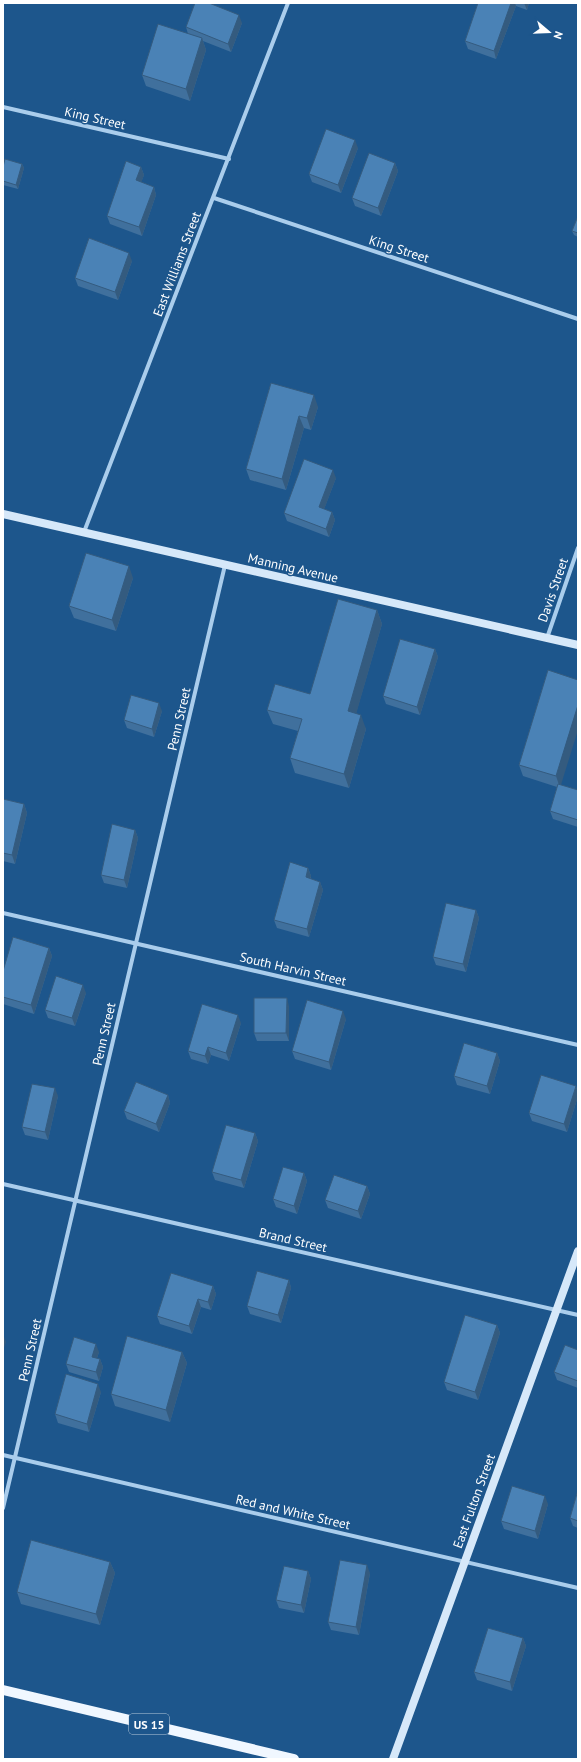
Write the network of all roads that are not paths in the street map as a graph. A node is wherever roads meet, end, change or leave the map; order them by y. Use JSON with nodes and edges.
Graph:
{"nodes":[{"id":1,"x":288,"y":3,"type":"edge"},
{"id":2,"x":3,"y":107,"type":"edge"},
{"id":3,"x":229,"y":159,"type":"junction"},
{"id":4,"x":214,"y":198,"type":"junction"},
{"id":5,"x":578,"y":319,"type":"edge"},
{"id":6,"x":3,"y":514,"type":"edge"},
{"id":7,"x":84,"y":533,"type":"junction"},
{"id":8,"x":578,"y":548,"type":"edge"},
{"id":9,"x":225,"y":565,"type":"junction"},
{"id":10,"x":547,"y":638,"type":"junction"},
{"id":11,"x":578,"y":645,"type":"edge"},
{"id":12,"x":3,"y":913,"type":"edge"},
{"id":13,"x":136,"y":944,"type":"junction"},
{"id":14,"x":578,"y":1045,"type":"edge"},
{"id":15,"x":3,"y":1184,"type":"edge"},
{"id":16,"x":75,"y":1201,"type":"junction"},
{"id":17,"x":578,"y":1251,"type":"edge"},
{"id":18,"x":557,"y":1310,"type":"junction"},
{"id":19,"x":578,"y":1315,"type":"edge"},
{"id":20,"x":3,"y":1455,"type":"edge"},
{"id":21,"x":15,"y":1458,"type":"junction"},
{"id":22,"x":3,"y":1508,"type":"edge"},
{"id":23,"x":465,"y":1562,"type":"junction"},
{"id":24,"x":578,"y":1588,"type":"edge"},
{"id":25,"x":3,"y":1690,"type":"edge"},
{"id":26,"x":294,"y":1759,"type":"edge"},
{"id":27,"x":393,"y":1759,"type":"edge"}],
"edges":[{"from":1,"to":3,"type":"street","name":"East Williams Street"},
{"from":2,"to":3,"type":"street","name":"King Street"},
{"from":3,"to":4,"type":"street","name":"East Williams Street"},
{"from":4,"to":5,"type":"street","name":"King Street"},
{"from":4,"to":7,"type":"street","name":"East Williams Street"},
{"from":6,"to":7,"type":"main road","name":"Manning Avenue"},
{"from":7,"to":9,"type":"main road","name":"Manning Avenue"},
{"from":8,"to":10,"type":"street","name":"Davis Street"},
{"from":9,"to":10,"type":"main road","name":"Manning Avenue"},
{"from":9,"to":13,"type":"street","name":"Penn Street"},
{"from":10,"to":11,"type":"main road","name":"Manning Avenue"},
{"from":12,"to":13,"type":"street","name":"South Harvin Street"},
{"from":13,"to":14,"type":"street","name":"South Harvin Street"},
{"from":13,"to":16,"type":"street","name":"Penn Street"},
{"from":15,"to":16,"type":"street","name":"Brand Street"},
{"from":16,"to":18,"type":"street","name":"Brand Street"},
{"from":16,"to":21,"type":"street","name":"Penn Street"},
{"from":17,"to":18,"type":"main road","name":"East Fulton Street"},
{"from":18,"to":19,"type":"street","name":"Brand Street"},
{"from":18,"to":23,"type":"main road","name":"East Fulton Street"},
{"from":20,"to":21,"type":"street","name":"Red and White Street"},
{"from":21,"to":22,"type":"street","name":"Penn Street"},
{"from":21,"to":23,"type":"street","name":"Red and White Street"},
{"from":23,"to":24,"type":"street","name":"Red and White Street"},
{"from":23,"to":27,"type":"main road","name":"East Fulton Street"},
{"from":25,"to":26,"type":"main road","number":"US 15"}]}
